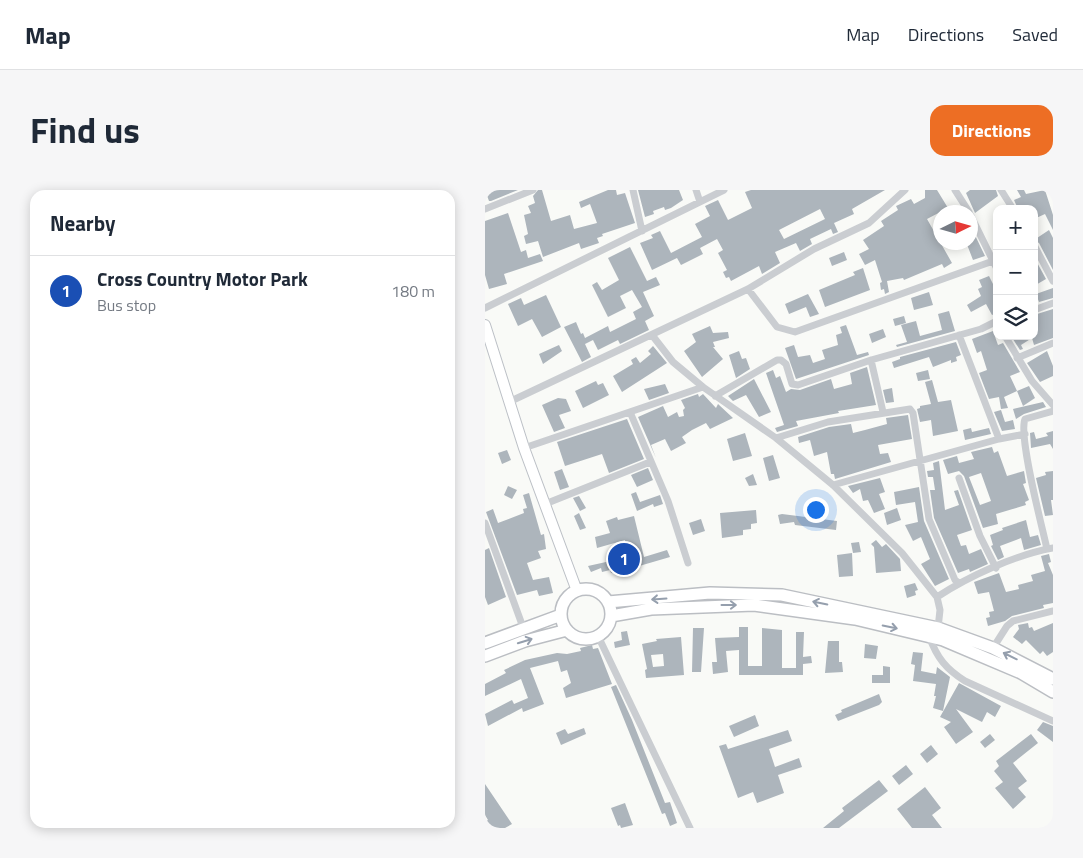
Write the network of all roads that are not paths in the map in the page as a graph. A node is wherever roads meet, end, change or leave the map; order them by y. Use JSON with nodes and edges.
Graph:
{"nodes":[{"id":1,"x":533,"y":190,"type":"edge"},
{"id":2,"x":633,"y":190,"type":"edge"},
{"id":3,"x":697,"y":190,"type":"edge"},
{"id":4,"x":723,"y":190,"type":"edge"},
{"id":5,"x":905,"y":190,"type":"edge"},
{"id":6,"x":955,"y":190,"type":"edge"},
{"id":7,"x":1001,"y":190,"type":"edge"},
{"id":8,"x":522,"y":192,"type":"edge"},
{"id":9,"x":700,"y":202,"type":"junction"},
{"id":10,"x":964,"y":205,"type":"edge"},
{"id":11,"x":1010,"y":205,"type":"edge"},
{"id":12,"x":485,"y":209,"type":"edge"},
{"id":13,"x":978,"y":230,"type":"edge"},
{"id":14,"x":642,"y":231,"type":"junction"},
{"id":15,"x":1037,"y":250,"type":"edge"},
{"id":16,"x":993,"y":261,"type":"joint"},
{"id":17,"x":1053,"y":282,"type":"edge"},
{"id":18,"x":748,"y":289,"type":"junction"},
{"id":19,"x":1053,"y":303,"type":"edge"},
{"id":20,"x":485,"y":308,"type":"edge"},
{"id":21,"x":1038,"y":309,"type":"edge"},
{"id":22,"x":993,"y":323,"type":"edge"},
{"id":23,"x":485,"y":325,"type":"edge"},
{"id":24,"x":652,"y":335,"type":"junction"},
{"id":25,"x":959,"y":335,"type":"junction"},
{"id":26,"x":1007,"y":340,"type":"edge"},
{"id":27,"x":1053,"y":343,"type":"edge"},
{"id":28,"x":1017,"y":358,"type":"junction"},
{"id":29,"x":871,"y":360,"type":"junction"},
{"id":30,"x":703,"y":387,"type":"junction"},
{"id":31,"x":715,"y":396,"type":"junction"},
{"id":32,"x":509,"y":402,"type":"junction"},
{"id":33,"x":1053,"y":405,"type":"edge"},
{"id":34,"x":1053,"y":411,"type":"edge"},
{"id":35,"x":630,"y":412,"type":"junction"},
{"id":36,"x":883,"y":412,"type":"junction"},
{"id":37,"x":1025,"y":434,"type":"junction"},
{"id":38,"x":776,"y":438,"type":"junction"},
{"id":39,"x":999,"y":439,"type":"junction"},
{"id":40,"x":524,"y":448,"type":"junction"},
{"id":41,"x":921,"y":460,"type":"junction"},
{"id":42,"x":650,"y":462,"type":"junction"},
{"id":43,"x":959,"y":478,"type":"dead end"},
{"id":44,"x":833,"y":484,"type":"junction"},
{"id":45,"x":545,"y":504,"type":"junction"},
{"id":46,"x":485,"y":523,"type":"edge"},
{"id":47,"x":1050,"y":548,"type":"edge"},
{"id":48,"x":688,"y":563,"type":"dead end"},
{"id":49,"x":996,"y":568,"type":"junction"},
{"id":50,"x":959,"y":583,"type":"junction"},
{"id":51,"x":577,"y":591,"type":"junction"},
{"id":52,"x":937,"y":597,"type":"junction"},
{"id":53,"x":608,"y":602,"type":"junction"},
{"id":54,"x":1053,"y":611,"type":"edge"},
{"id":55,"x":561,"y":615,"type":"junction"},
{"id":56,"x":611,"y":616,"type":"junction"},
{"id":57,"x":524,"y":630,"type":"junction"},
{"id":58,"x":567,"y":630,"type":"junction"},
{"id":59,"x":934,"y":632,"type":"junction"},
{"id":60,"x":598,"y":636,"type":"junction"},
{"id":61,"x":485,"y":643,"type":"edge"},
{"id":62,"x":993,"y":648,"type":"junction"},
{"id":63,"x":485,"y":656,"type":"edge"},
{"id":64,"x":1053,"y":679,"type":"edge"},
{"id":65,"x":1053,"y":692,"type":"edge"},
{"id":66,"x":1053,"y":721,"type":"edge"},
{"id":67,"x":690,"y":828,"type":"edge"}],
"edges":[{"from":1,"to":8,"type":"street"},
{"from":2,"to":14,"type":"street"},
{"from":3,"to":9,"type":"street"},
{"from":4,"to":9,"type":"street"},
{"from":5,"to":18,"type":"street"},
{"from":6,"to":10,"type":"street"},
{"from":7,"to":11,"type":"street"},
{"from":8,"to":12,"type":"street"},
{"from":9,"to":14,"type":"street"},
{"from":13,"to":16,"type":"street"},
{"from":14,"to":20,"type":"street"},
{"from":15,"to":17,"type":"street"},
{"from":16,"to":18,"type":"street"},
{"from":18,"to":24,"type":"street"},
{"from":19,"to":21,"type":"street"},
{"from":22,"to":25,"type":"street"},
{"from":23,"to":32,"type":"street"},
{"from":24,"to":30,"type":"street"},
{"from":24,"to":32,"type":"street"},
{"from":25,"to":29,"type":"street"},
{"from":25,"to":39,"type":"street"},
{"from":26,"to":28,"type":"street"},
{"from":27,"to":28,"type":"street"},
{"from":28,"to":33,"type":"street"},
{"from":29,"to":31,"type":"street"},
{"from":29,"to":36,"type":"street"},
{"from":30,"to":31,"type":"street"},
{"from":30,"to":35,"type":"street"},
{"from":31,"to":38,"type":"street"},
{"from":32,"to":40,"type":"street"},
{"from":34,"to":37,"type":"street"},
{"from":35,"to":40,"type":"street"},
{"from":35,"to":42,"type":"street"},
{"from":36,"to":38,"type":"street"},
{"from":36,"to":41,"type":"street"},
{"from":37,"to":39,"type":"street"},
{"from":37,"to":47,"type":"street"},
{"from":38,"to":44,"type":"street"},
{"from":39,"to":41,"type":"street"},
{"from":40,"to":45,"type":"street"},
{"from":41,"to":44,"type":"street"},
{"from":41,"to":50,"type":"street"},
{"from":42,"to":45,"type":"street"},
{"from":42,"to":48,"type":"street"},
{"from":43,"to":49,"type":"street"},
{"from":44,"to":52,"type":"street"},
{"from":45,"to":51,"type":"street"},
{"from":46,"to":57,"type":"street"},
{"from":47,"to":49,"type":"street"},
{"from":49,"to":50,"type":"street"},
{"from":50,"to":52,"type":"street"},
{"from":51,"to":53,"type":"main road"},
{"from":51,"to":55,"type":"main road"},
{"from":52,"to":59,"type":"street"},
{"from":53,"to":56,"type":"main road"},
{"from":59,"to":53,"type":"main road","one_way":true},
{"from":54,"to":62,"type":"street"},
{"from":55,"to":57,"type":"main road"},
{"from":55,"to":58,"type":"main road"},
{"from":56,"to":59,"type":"main road","one_way":true},
{"from":56,"to":60,"type":"main road"},
{"from":57,"to":61,"type":"main road"},
{"from":58,"to":60,"type":"main road"},
{"from":63,"to":58,"type":"main road","one_way":true},
{"from":59,"to":62,"type":"main road"},
{"from":59,"to":65,"type":"main road"},
{"from":59,"to":66,"type":"street"},
{"from":60,"to":67,"type":"street"},
{"from":64,"to":62,"type":"main road","one_way":true}]}
